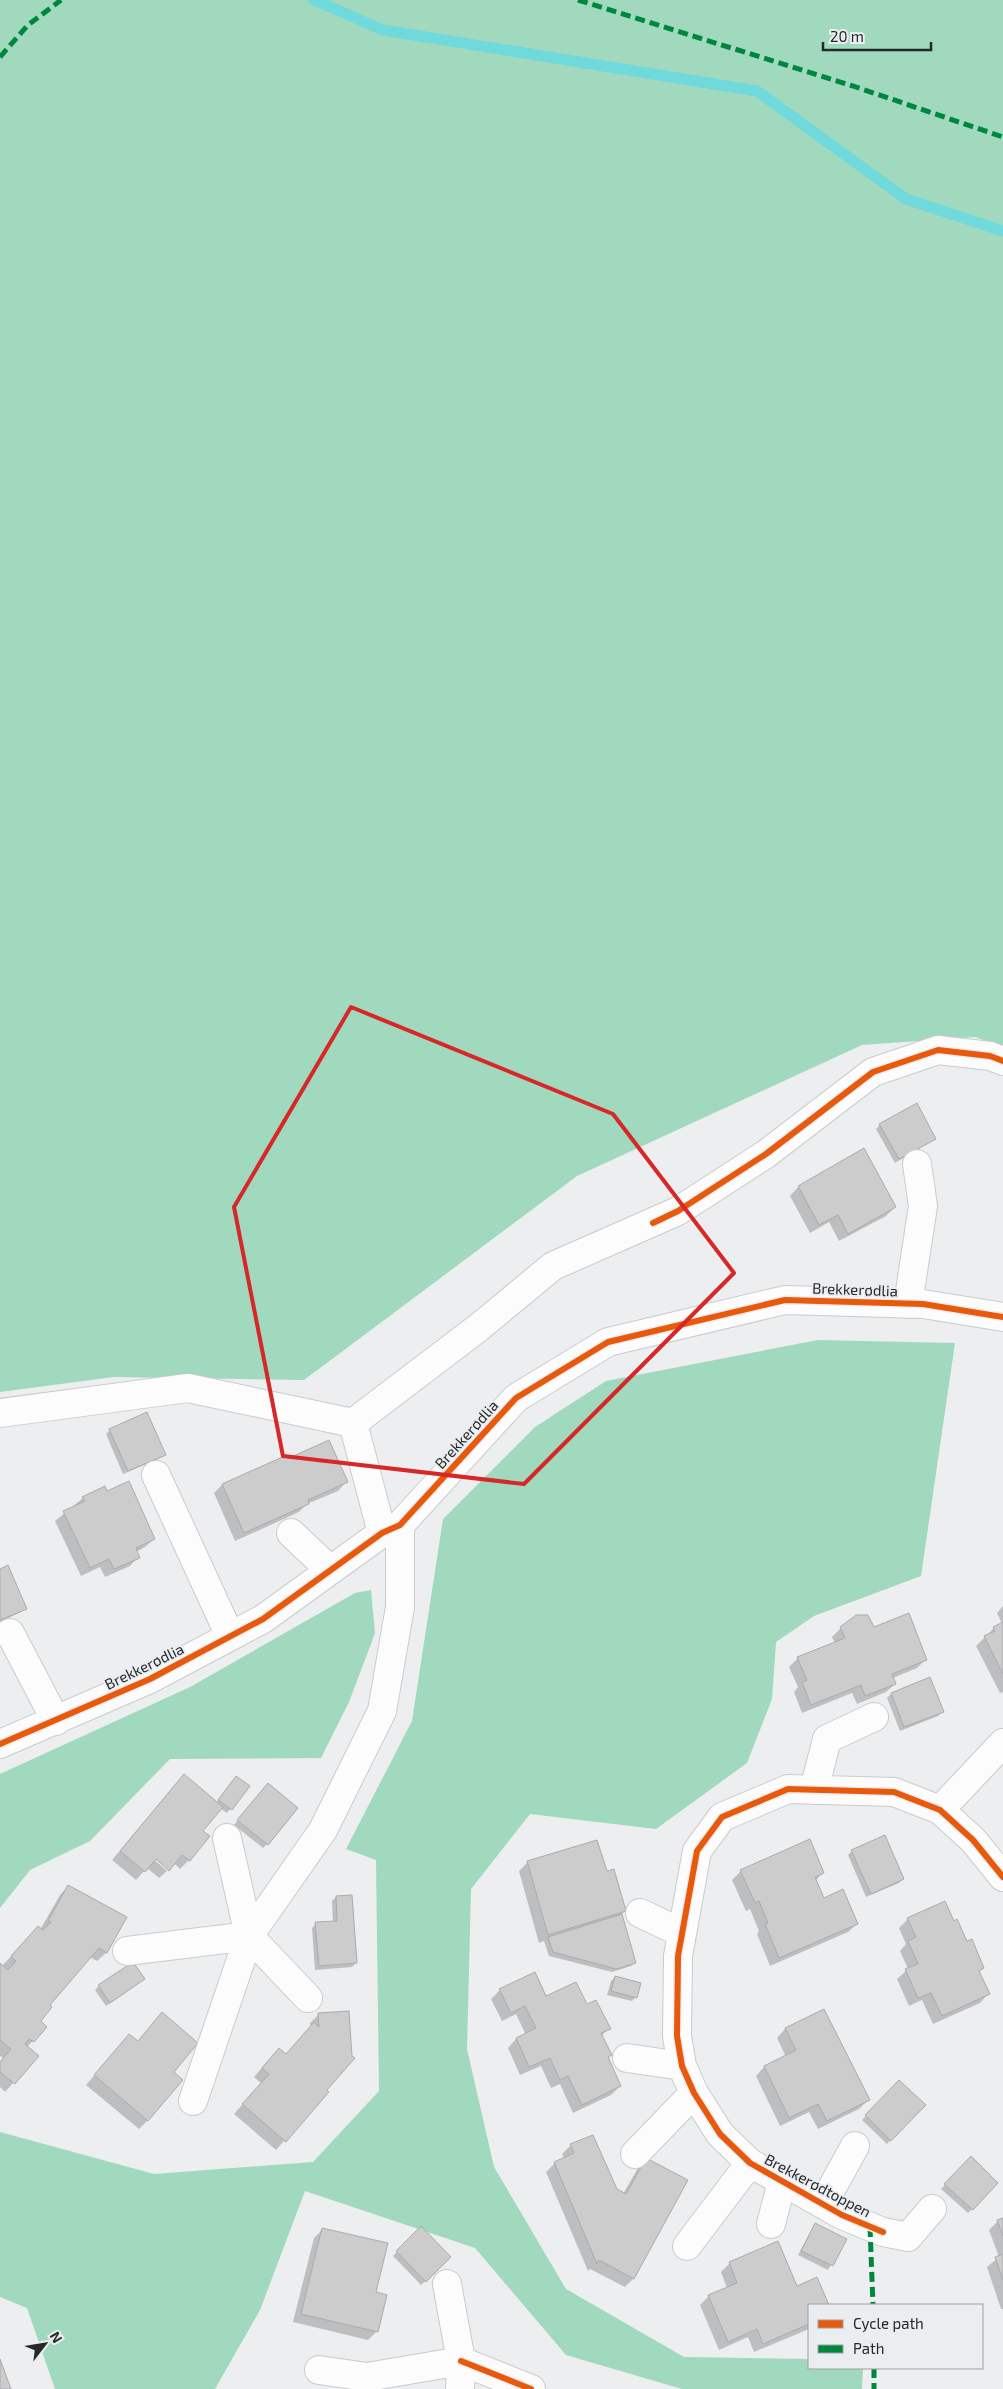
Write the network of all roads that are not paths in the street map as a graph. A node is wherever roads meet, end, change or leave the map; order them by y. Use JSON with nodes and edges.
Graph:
{"nodes":[{"id":1,"x":1003,"y":1061,"type":"edge"},
{"id":2,"x":917,"y":1164,"type":"dead end"},
{"id":3,"x":908,"y":1304,"type":"junction"},
{"id":4,"x":1003,"y":1317,"type":"edge"},
{"id":5,"x":0,"y":1413,"type":"edge"},
{"id":6,"x":353,"y":1423,"type":"junction"},
{"id":7,"x":156,"y":1475,"type":"dead end"},
{"id":8,"x":391,"y":1529,"type":"junction"},
{"id":9,"x":290,"y":1533,"type":"dead end"},
{"id":10,"x":330,"y":1570,"type":"junction"},
{"id":11,"x":10,"y":1633,"type":"dead end"},
{"id":12,"x":230,"y":1636,"type":"junction"},
{"id":13,"x":874,"y":1717,"type":"dead end"},
{"id":14,"x":56,"y":1721,"type":"junction"},
{"id":15,"x":1003,"y":1743,"type":"edge"},
{"id":16,"x":0,"y":1744,"type":"edge"},
{"id":17,"x":990,"y":1766,"type":"edge"},
{"id":18,"x":814,"y":1790,"type":"junction"},
{"id":19,"x":940,"y":1810,"type":"junction"},
{"id":20,"x":227,"y":1838,"type":"dead end"},
{"id":21,"x":1003,"y":1877,"type":"edge"},
{"id":22,"x":640,"y":1914,"type":"dead end"},
{"id":23,"x":682,"y":1933,"type":"junction"},
{"id":24,"x":249,"y":1936,"type":"junction"},
{"id":25,"x":127,"y":1951,"type":"dead end"},
{"id":26,"x":308,"y":1998,"type":"dead end"},
{"id":27,"x":627,"y":2058,"type":"dead end"},
{"id":28,"x":682,"y":2066,"type":"junction"},
{"id":29,"x":694,"y":2093,"type":"junction"},
{"id":30,"x":193,"y":2101,"type":"dead end"},
{"id":31,"x":855,"y":2146,"type":"dead end"},
{"id":32,"x":635,"y":2154,"type":"dead end"},
{"id":33,"x":750,"y":2163,"type":"junction"},
{"id":34,"x":782,"y":2182,"type":"junction"},
{"id":35,"x":822,"y":2204,"type":"junction"},
{"id":36,"x":932,"y":2209,"type":"dead end"},
{"id":37,"x":771,"y":2224,"type":"dead end"},
{"id":38,"x":687,"y":2246,"type":"dead end"},
{"id":39,"x":447,"y":2284,"type":"dead end"},
{"id":40,"x":461,"y":2360,"type":"junction"},
{"id":41,"x":319,"y":2370,"type":"dead end"},
{"id":42,"x":460,"y":2389,"type":"edge"},
{"id":43,"x":531,"y":2389,"type":"edge"}],
"edges":[{"from":1,"to":6,"type":"street"},
{"from":2,"to":3,"type":"street"},
{"from":3,"to":4,"type":"street","name":"Brekkerødlia"},
{"from":3,"to":8,"type":"street","name":"Brekkerødlia"},
{"from":5,"to":6,"type":"street"},
{"from":6,"to":8,"type":"street"},
{"from":7,"to":12,"type":"street"},
{"from":8,"to":10,"type":"street","name":"Brekkerødlia"},
{"from":8,"to":24,"type":"street"},
{"from":9,"to":10,"type":"street"},
{"from":10,"to":12,"type":"street","name":"Brekkerødlia"},
{"from":11,"to":14,"type":"street"},
{"from":12,"to":14,"type":"street","name":"Brekkerødlia"},
{"from":13,"to":18,"type":"street"},
{"from":14,"to":16,"type":"street","name":"Brekkerødlia"},
{"from":15,"to":17,"type":"street"},
{"from":17,"to":19,"type":"street"},
{"from":18,"to":19,"type":"street","name":"Brekkerødtoppen"},
{"from":18,"to":23,"type":"street","name":"Brekkerødtoppen"},
{"from":19,"to":21,"type":"street","name":"Brekkerødtoppen"},
{"from":20,"to":24,"type":"street"},
{"from":22,"to":23,"type":"street"},
{"from":23,"to":28,"type":"street","name":"Brekkerødtoppen"},
{"from":24,"to":25,"type":"street"},
{"from":24,"to":26,"type":"street"},
{"from":24,"to":30,"type":"street"},
{"from":27,"to":28,"type":"street"},
{"from":28,"to":29,"type":"street","name":"Brekkerødtoppen"},
{"from":29,"to":32,"type":"street"},
{"from":29,"to":33,"type":"street","name":"Brekkerødtoppen"},
{"from":31,"to":35,"type":"street"},
{"from":33,"to":34,"type":"street","name":"Brekkerødtoppen"},
{"from":33,"to":38,"type":"street","name":"Brekkerødtoppen"},
{"from":34,"to":35,"type":"street","name":"Brekkerødtoppen"},
{"from":34,"to":37,"type":"street"},
{"from":35,"to":36,"type":"street","name":"Brekkerødtoppen"},
{"from":39,"to":40,"type":"street"},
{"from":40,"to":41,"type":"street"},
{"from":40,"to":42,"type":"street"},
{"from":40,"to":43,"type":"street"}]}
